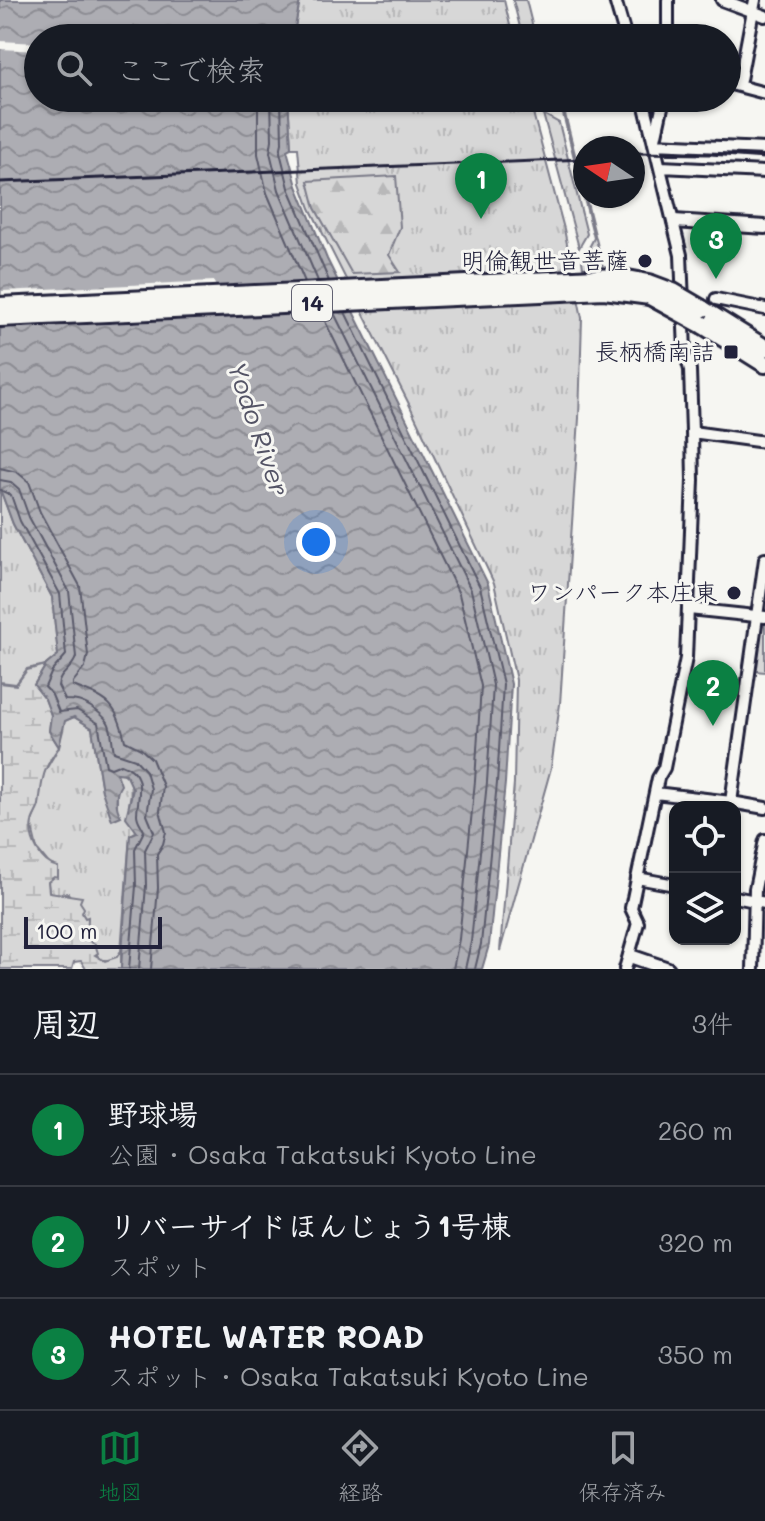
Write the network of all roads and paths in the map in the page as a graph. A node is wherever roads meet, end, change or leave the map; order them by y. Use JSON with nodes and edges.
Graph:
{"nodes":[{"id":1,"x":615,"y":0,"type":"edge"},
{"id":2,"x":668,"y":0,"type":"edge"},
{"id":3,"x":722,"y":0,"type":"edge"},
{"id":4,"x":753,"y":7,"type":"edge"},
{"id":5,"x":765,"y":16,"type":"edge"},
{"id":6,"x":622,"y":24,"type":"edge"},
{"id":7,"x":668,"y":24,"type":"edge"},
{"id":8,"x":741,"y":53,"type":"edge"},
{"id":9,"x":741,"y":86,"type":"edge"},
{"id":10,"x":765,"y":93,"type":"edge"},
{"id":11,"x":646,"y":112,"type":"edge"},
{"id":12,"x":661,"y":112,"type":"edge"},
{"id":13,"x":654,"y":144,"type":"junction"},
{"id":14,"x":765,"y":149,"type":"edge"},
{"id":15,"x":661,"y":167,"type":"junction"},
{"id":16,"x":765,"y":172,"type":"edge"},
{"id":17,"x":674,"y":221,"type":"junction"},
{"id":18,"x":765,"y":227,"type":"edge"},
{"id":19,"x":624,"y":284,"type":"junction"},
{"id":20,"x":716,"y":299,"type":"dead end"},
{"id":21,"x":0,"y":306,"type":"edge"},
{"id":22,"x":765,"y":309,"type":"edge"},
{"id":23,"x":702,"y":317,"type":"junction"},
{"id":24,"x":0,"y":318,"type":"edge"},
{"id":25,"x":765,"y":348,"type":"edge"},
{"id":26,"x":765,"y":364,"type":"edge"},
{"id":27,"x":692,"y":432,"type":"junction"},
{"id":28,"x":765,"y":442,"type":"edge"},
{"id":29,"x":765,"y":559,"type":"edge"},
{"id":30,"x":689,"y":609,"type":"junction"},
{"id":31,"x":761,"y":617,"type":"edge"},
{"id":32,"x":655,"y":793,"type":"junction"},
{"id":33,"x":723,"y":801,"type":"edge"},
{"id":34,"x":731,"y":801,"type":"edge"},
{"id":35,"x":741,"y":804,"type":"edge"},
{"id":36,"x":763,"y":807,"type":"edge"},
{"id":37,"x":765,"y":840,"type":"edge"},
{"id":38,"x":637,"y":878,"type":"junction"},
{"id":39,"x":669,"y":884,"type":"edge"},
{"id":40,"x":760,"y":902,"type":"edge"},
{"id":41,"x":628,"y":963,"type":"edge"},
{"id":42,"x":668,"y":969,"type":"edge"},
{"id":43,"x":753,"y":969,"type":"edge"}],
"edges":[{"from":1,"to":6,"type":"street"},
{"from":2,"to":7,"type":"street"},
{"from":3,"to":4,"type":"street"},
{"from":4,"to":5,"type":"street"},
{"from":4,"to":8,"type":"street"},
{"from":9,"to":10,"type":"street"},
{"from":11,"to":13,"type":"street"},
{"from":12,"to":13,"type":"street"},
{"from":13,"to":14,"type":"street"},
{"from":13,"to":15,"type":"street"},
{"from":15,"to":16,"type":"street"},
{"from":15,"to":17,"type":"street"},
{"from":17,"to":18,"type":"street"},
{"from":17,"to":27,"type":"street"},
{"from":19,"to":21,"type":"main road","number":"14"},
{"from":19,"to":23,"type":"main road","number":"14","bridge":true},
{"from":19,"to":24,"type":"main road","number":"14"},
{"from":20,"to":22,"type":"street"},
{"from":23,"to":25,"type":"main road","number":"14"},
{"from":23,"to":26,"type":"main road","number":"14"},
{"from":27,"to":28,"type":"street"},
{"from":27,"to":30,"type":"street"},
{"from":29,"to":31,"type":"street"},
{"from":30,"to":31,"type":"street"},
{"from":30,"to":32,"type":"street"},
{"from":31,"to":34,"type":"street"},
{"from":32,"to":33,"type":"street"},
{"from":32,"to":38,"type":"street"},
{"from":35,"to":36,"type":"street"},
{"from":37,"to":40,"type":"street"},
{"from":38,"to":39,"type":"street"},
{"from":38,"to":41,"type":"street"},
{"from":40,"to":43,"type":"street"},
{"from":41,"to":42,"type":"street"}]}
